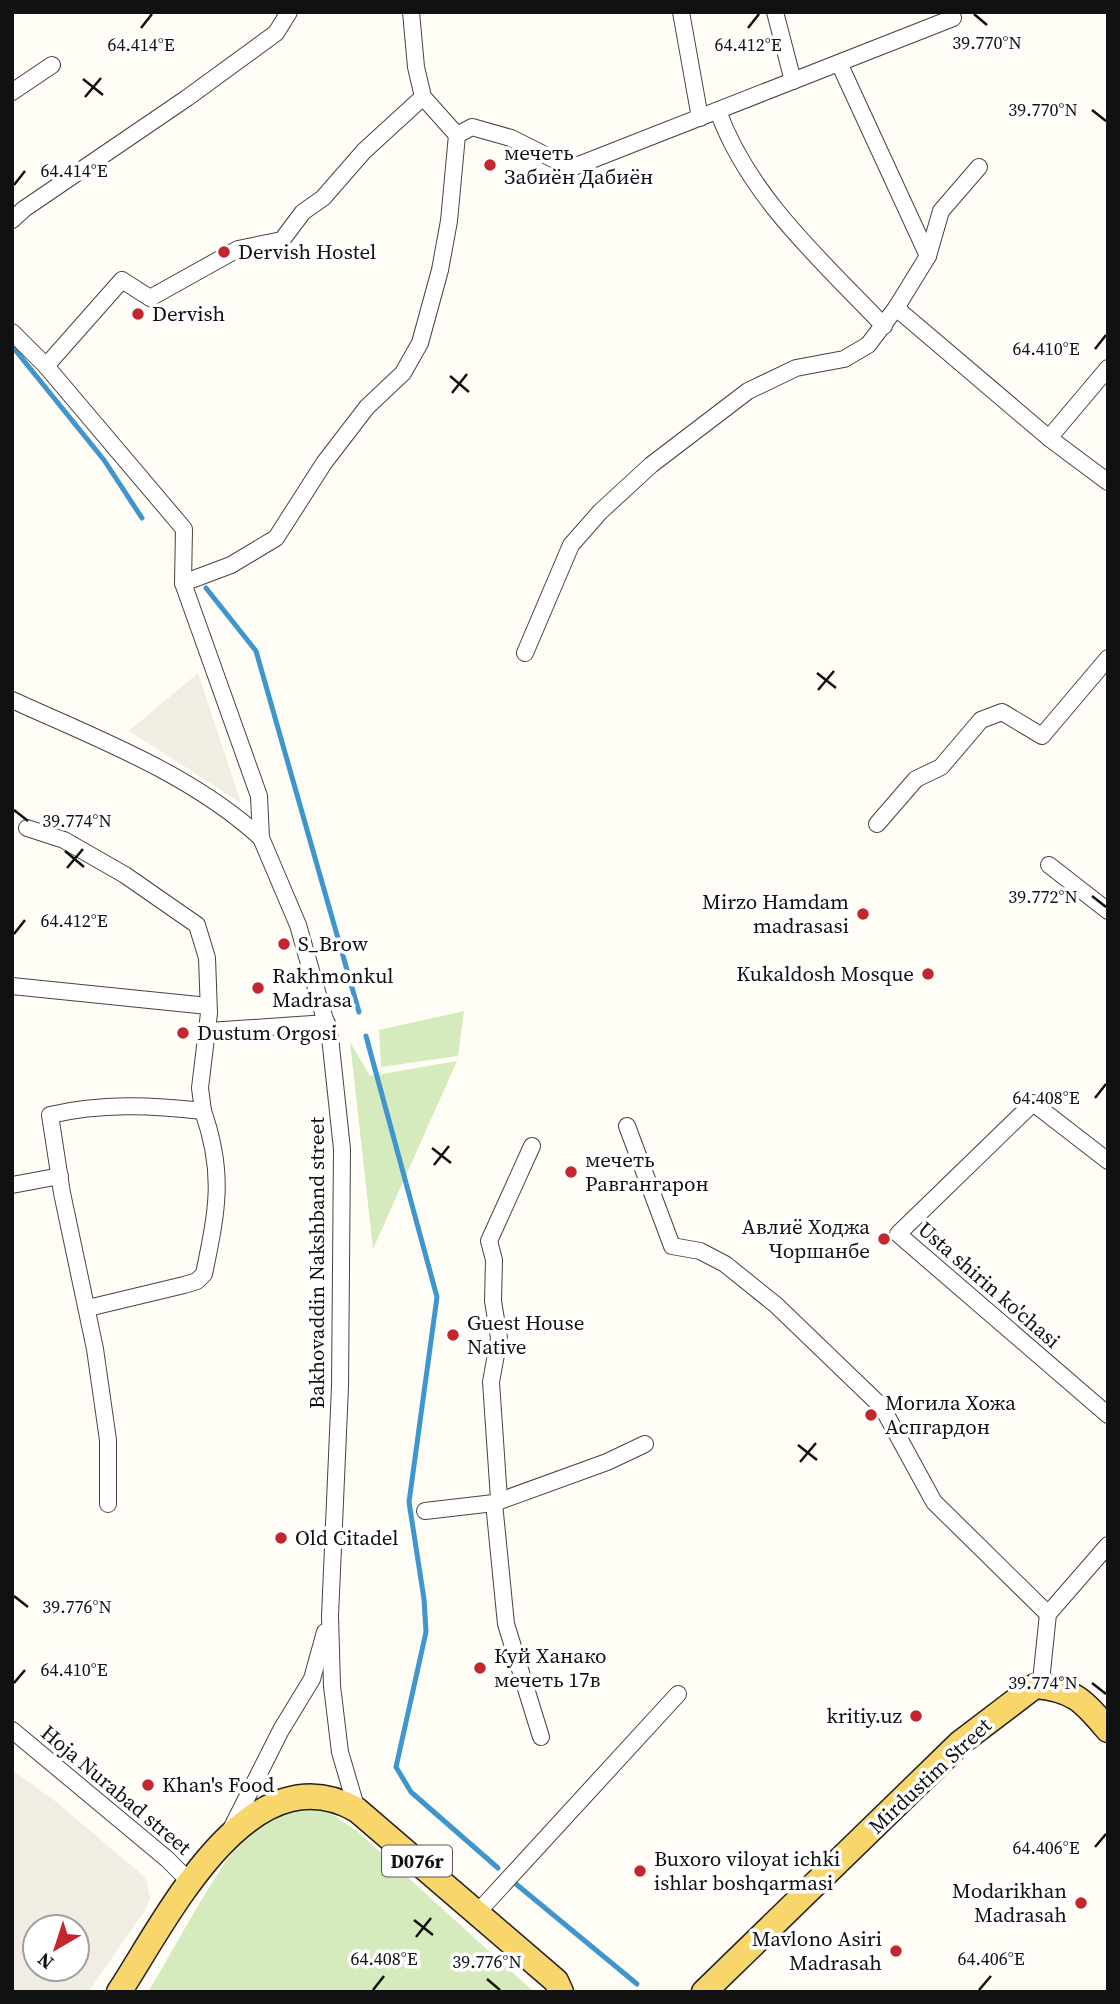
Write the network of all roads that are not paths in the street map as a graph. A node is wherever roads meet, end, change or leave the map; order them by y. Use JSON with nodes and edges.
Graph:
{"nodes":[{"id":1,"x":289,"y":12,"type":"edge"},
{"id":2,"x":411,"y":12,"type":"edge"},
{"id":3,"x":681,"y":12,"type":"edge"},
{"id":4,"x":775,"y":12,"type":"edge"},
{"id":5,"x":953,"y":18,"type":"dead end"},
{"id":6,"x":839,"y":64,"type":"junction"},
{"id":7,"x":52,"y":65,"type":"dead end"},
{"id":8,"x":793,"y":81,"type":"junction"},
{"id":9,"x":12,"y":92,"type":"edge"},
{"id":10,"x":423,"y":97,"type":"junction"},
{"id":11,"x":718,"y":111,"type":"junction"},
{"id":12,"x":701,"y":118,"type":"junction"},
{"id":13,"x":457,"y":135,"type":"junction"},
{"id":14,"x":979,"y":167,"type":"dead end"},
{"id":15,"x":12,"y":220,"type":"edge"},
{"id":16,"x":928,"y":256,"type":"junction"},
{"id":17,"x":896,"y":308,"type":"junction"},
{"id":18,"x":884,"y":326,"type":"junction"},
{"id":19,"x":12,"y":332,"type":"edge"},
{"id":20,"x":46,"y":366,"type":"junction"},
{"id":21,"x":1108,"y":368,"type":"edge"},
{"id":22,"x":1049,"y":438,"type":"junction"},
{"id":23,"x":1108,"y":482,"type":"edge"},
{"id":24,"x":183,"y":583,"type":"junction"},
{"id":25,"x":526,"y":653,"type":"dead end"},
{"id":26,"x":1108,"y":658,"type":"edge"},
{"id":27,"x":12,"y":700,"type":"edge"},
{"id":28,"x":877,"y":824,"type":"dead end"},
{"id":29,"x":27,"y":828,"type":"dead end"},
{"id":30,"x":261,"y":838,"type":"junction"},
{"id":31,"x":1049,"y":866,"type":"dead end"},
{"id":32,"x":1108,"y":911,"type":"edge"},
{"id":33,"x":12,"y":986,"type":"edge"},
{"id":34,"x":208,"y":1006,"type":"junction"},
{"id":35,"x":327,"y":1023,"type":"junction"},
{"id":36,"x":209,"y":1031,"type":"junction"},
{"id":37,"x":203,"y":1111,"type":"junction"},
{"id":38,"x":627,"y":1126,"type":"dead end"},
{"id":39,"x":532,"y":1146,"type":"dead end"},
{"id":40,"x":1108,"y":1161,"type":"edge"},
{"id":41,"x":60,"y":1176,"type":"junction"},
{"id":42,"x":12,"y":1185,"type":"edge"},
{"id":43,"x":88,"y":1308,"type":"junction"},
{"id":44,"x":1108,"y":1415,"type":"edge"},
{"id":45,"x":645,"y":1444,"type":"dead end"},
{"id":46,"x":496,"y":1501,"type":"junction"},
{"id":47,"x":108,"y":1504,"type":"dead end"},
{"id":48,"x":425,"y":1511,"type":"dead end"},
{"id":49,"x":1108,"y":1545,"type":"edge"},
{"id":50,"x":1048,"y":1614,"type":"junction"},
{"id":51,"x":330,"y":1616,"type":"junction"},
{"id":52,"x":1035,"y":1686,"type":"junction"},
{"id":53,"x":678,"y":1694,"type":"dead end"},
{"id":54,"x":12,"y":1730,"type":"edge"},
{"id":55,"x":1108,"y":1730,"type":"edge"},
{"id":56,"x":541,"y":1737,"type":"dead end"},
{"id":57,"x":357,"y":1810,"type":"junction"},
{"id":58,"x":229,"y":1834,"type":"junction"},
{"id":59,"x":191,"y":1883,"type":"junction"},
{"id":60,"x":477,"y":1913,"type":"junction"},
{"id":61,"x":119,"y":1992,"type":"edge"},
{"id":62,"x":561,"y":1992,"type":"edge"},
{"id":63,"x":704,"y":1992,"type":"edge"}],
"edges":[{"from":1,"to":15,"type":"street"},
{"from":2,"to":10,"type":"street"},
{"from":3,"to":12,"type":"street"},
{"from":4,"to":8,"type":"street"},
{"from":5,"to":6,"type":"street"},
{"from":6,"to":8,"type":"street"},
{"from":6,"to":16,"type":"street"},
{"from":7,"to":9,"type":"street"},
{"from":8,"to":11,"type":"street"},
{"from":10,"to":13,"type":"street"},
{"from":10,"to":20,"type":"street"},
{"from":11,"to":12,"type":"street"},
{"from":11,"to":18,"type":"street"},
{"from":12,"to":13,"type":"street"},
{"from":13,"to":24,"type":"street"},
{"from":14,"to":16,"type":"street"},
{"from":16,"to":17,"type":"street"},
{"from":17,"to":18,"type":"street"},
{"from":17,"to":22,"type":"street"},
{"from":18,"to":25,"type":"street"},
{"from":19,"to":20,"type":"street","name":"Bakhovaddin Nakshband street"},
{"from":20,"to":24,"type":"street","name":"Bakhovaddin Nakshband street"},
{"from":21,"to":22,"type":"street"},
{"from":22,"to":23,"type":"street"},
{"from":24,"to":30,"type":"street","name":"Bakhovaddin Nakshband street"},
{"from":26,"to":28,"type":"street"},
{"from":27,"to":30,"type":"street","name":"Bakhovaddin Nakshband street"},
{"from":29,"to":34,"type":"street"},
{"from":30,"to":35,"type":"street","name":"Bakhovaddin Nakshband street"},
{"from":31,"to":32,"type":"street"},
{"from":33,"to":34,"type":"street"},
{"from":34,"to":36,"type":"street"},
{"from":35,"to":36,"type":"street"},
{"from":35,"to":51,"type":"street","name":"Bakhovaddin Nakshband street"},
{"from":36,"to":37,"type":"street"},
{"from":37,"to":41,"type":"street"},
{"from":37,"to":43,"type":"street"},
{"from":38,"to":50,"type":"street"},
{"from":39,"to":46,"type":"street"},
{"from":40,"to":44,"type":"street","name":"Usta shirin ko'chasi"},
{"from":41,"to":42,"type":"street"},
{"from":41,"to":43,"type":"street"},
{"from":43,"to":47,"type":"street"},
{"from":45,"to":46,"type":"street"},
{"from":46,"to":48,"type":"street"},
{"from":46,"to":56,"type":"street"},
{"from":49,"to":50,"type":"street"},
{"from":50,"to":52,"type":"street"},
{"from":51,"to":57,"type":"street","name":"Bakhovaddin Nakshband street"},
{"from":51,"to":58,"type":"street","name":"Bakhovaddin Nakshband street"},
{"from":52,"to":55,"type":"main road"},
{"from":52,"to":63,"type":"main road","name":"Mirdustim Street"},
{"from":53,"to":60,"type":"street"},
{"from":54,"to":59,"type":"street","name":"Hoja Nurabad street"},
{"from":57,"to":58,"type":"main road"},
{"from":57,"to":60,"type":"main road","number":"D076r"},
{"from":58,"to":59,"type":"main road"},
{"from":59,"to":61,"type":"main road"},
{"from":60,"to":62,"type":"main road","number":"D076r"}]}
